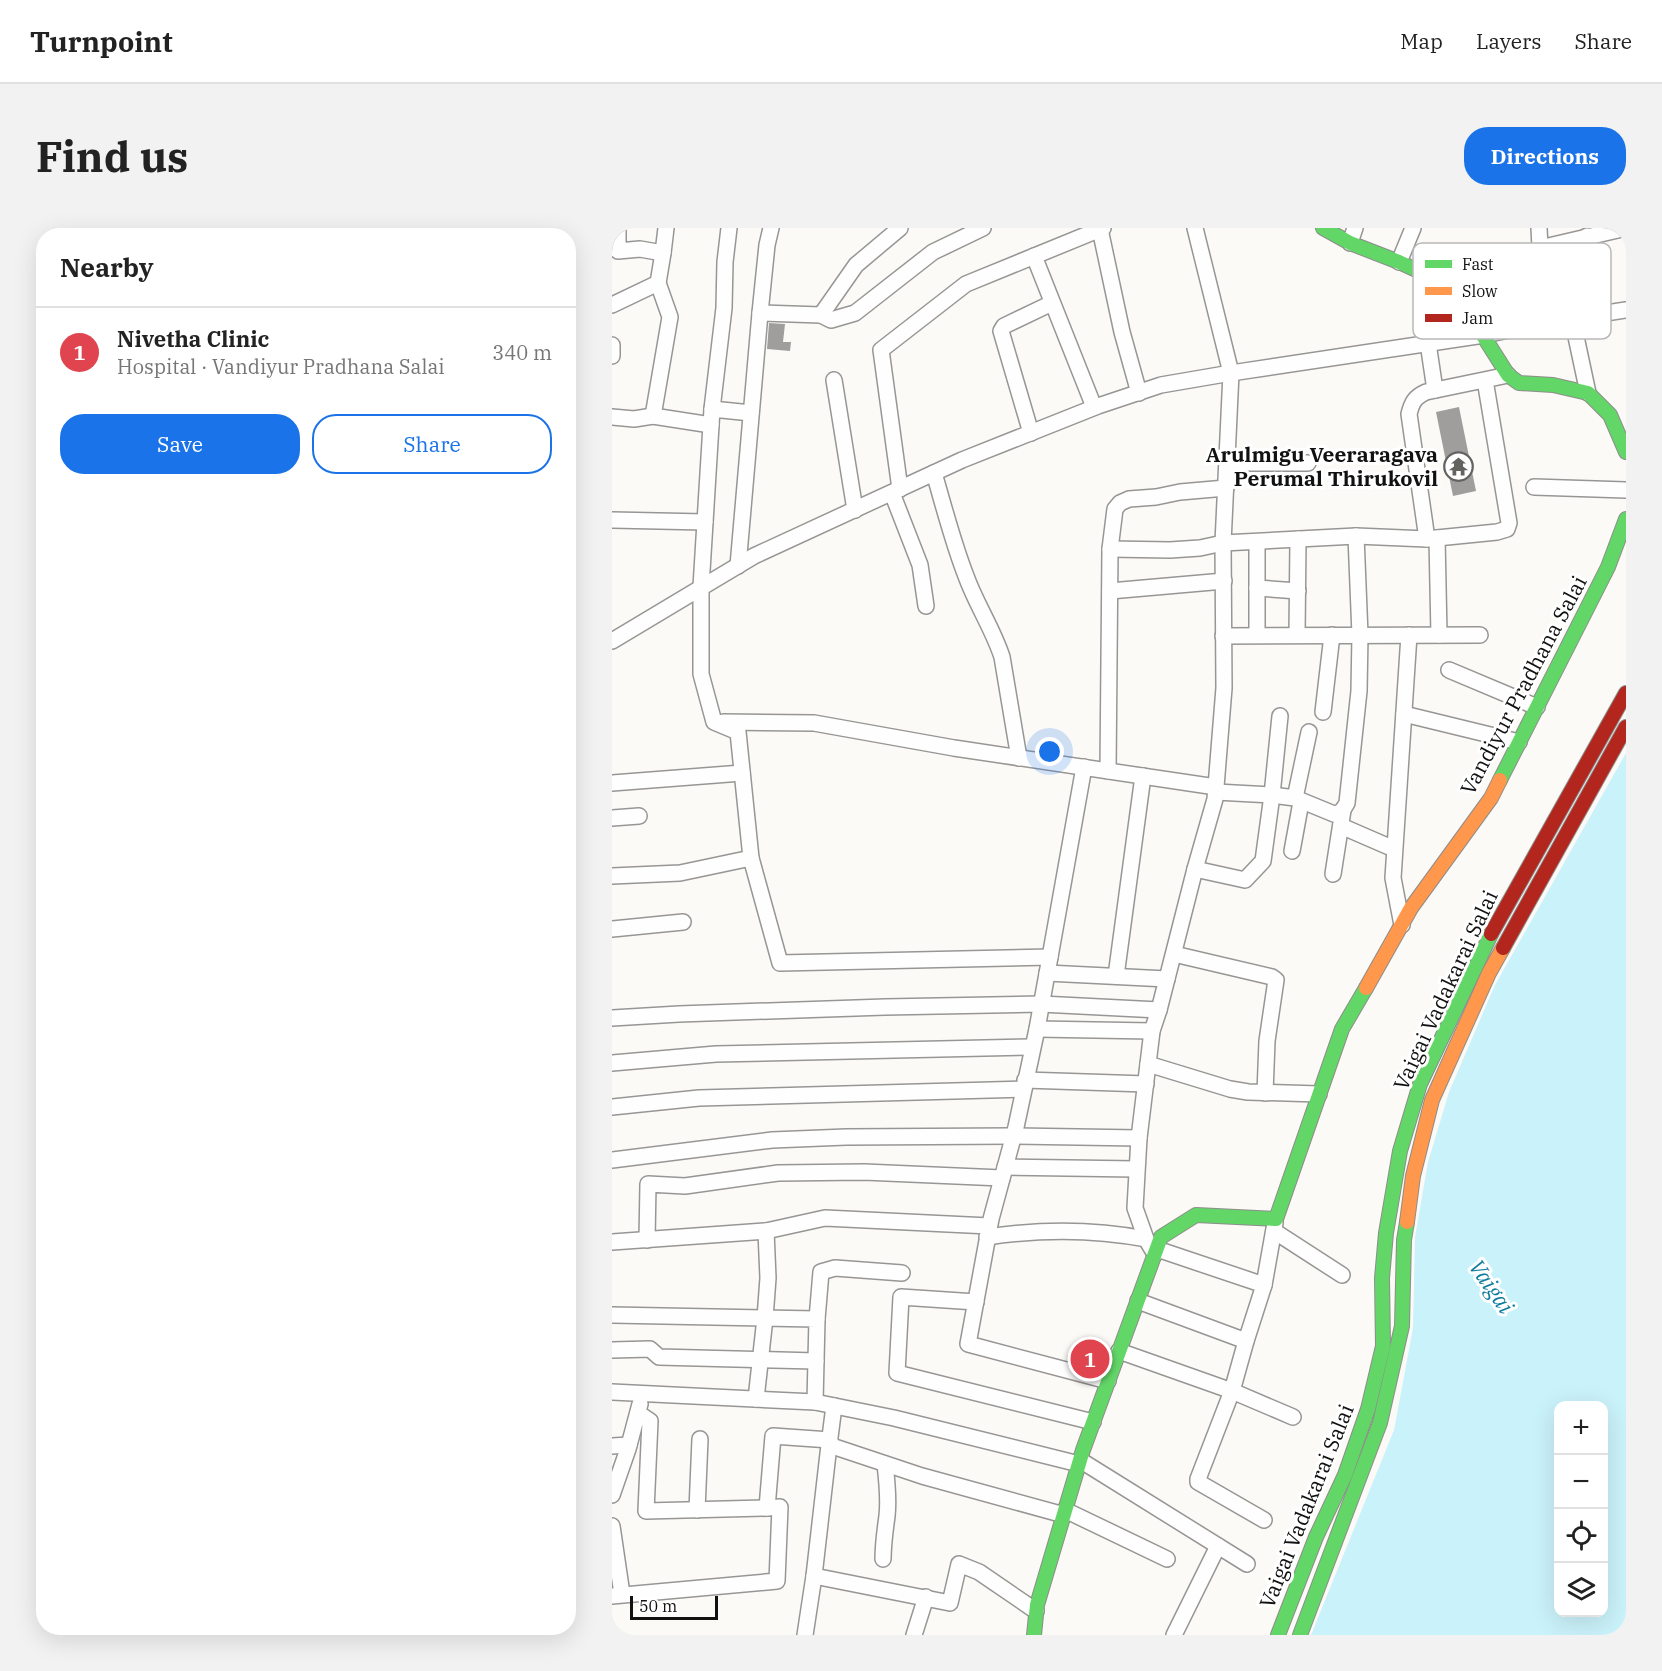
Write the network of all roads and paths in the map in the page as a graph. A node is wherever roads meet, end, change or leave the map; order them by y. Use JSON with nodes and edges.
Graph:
{"nodes":[{"id":1,"x":618,"y":228,"type":"edge"},
{"id":2,"x":666,"y":228,"type":"edge"},
{"id":3,"x":729,"y":228,"type":"edge"},
{"id":4,"x":771,"y":228,"type":"edge"},
{"id":5,"x":900,"y":228,"type":"edge"},
{"id":6,"x":983,"y":228,"type":"edge"},
{"id":7,"x":1101,"y":228,"type":"edge"},
{"id":8,"x":1195,"y":228,"type":"edge"},
{"id":9,"x":1323,"y":228,"type":"edge"},
{"id":10,"x":1413,"y":228,"type":"edge"},
{"id":11,"x":1539,"y":228,"type":"edge"},
{"id":12,"x":1626,"y":228,"type":"edge"},
{"id":13,"x":1353,"y":235,"type":"edge"},
{"id":14,"x":1587,"y":236,"type":"junction"},
{"id":15,"x":1540,"y":243,"type":"edge"},
{"id":16,"x":1560,"y":243,"type":"edge"},
{"id":17,"x":1588,"y":243,"type":"edge"},
{"id":18,"x":663,"y":253,"type":"junction"},
{"id":19,"x":1034,"y":256,"type":"junction"},
{"id":20,"x":1400,"y":262,"type":"junction"},
{"id":21,"x":1413,"y":268,"type":"edge"},
{"id":22,"x":658,"y":283,"type":"junction"},
{"id":23,"x":1052,"y":303,"type":"junction"},
{"id":24,"x":612,"y":305,"type":"edge"},
{"id":25,"x":1626,"y":310,"type":"edge"},
{"id":26,"x":1611,"y":312,"type":"edge"},
{"id":27,"x":760,"y":313,"type":"junction"},
{"id":28,"x":821,"y":315,"type":"junction"},
{"id":29,"x":1456,"y":339,"type":"edge"},
{"id":30,"x":1486,"y":339,"type":"edge"},
{"id":31,"x":1576,"y":339,"type":"edge"},
{"id":32,"x":1428,"y":343,"type":"junction"},
{"id":33,"x":612,"y":345,"type":"edge"},
{"id":34,"x":612,"y":356,"type":"edge"},
{"id":35,"x":1231,"y":373,"type":"junction"},
{"id":36,"x":1508,"y":375,"type":"junction"},
{"id":37,"x":834,"y":380,"type":"dead end"},
{"id":38,"x":1485,"y":380,"type":"junction"},
{"id":39,"x":1435,"y":390,"type":"junction"},
{"id":40,"x":1139,"y":393,"type":"junction"},
{"id":41,"x":1588,"y":393,"type":"junction"},
{"id":42,"x":1094,"y":407,"type":"junction"},
{"id":43,"x":712,"y":409,"type":"junction"},
{"id":44,"x":751,"y":413,"type":"junction"},
{"id":45,"x":653,"y":416,"type":"junction"},
{"id":46,"x":612,"y":417,"type":"edge"},
{"id":47,"x":1621,"y":424,"type":"edge"},
{"id":48,"x":711,"y":425,"type":"junction"},
{"id":49,"x":1031,"y":433,"type":"junction"},
{"id":50,"x":1626,"y":452,"type":"edge"},
{"id":51,"x":1227,"y":463,"type":"junction"},
{"id":52,"x":1308,"y":463,"type":"dead end"},
{"id":53,"x":934,"y":473,"type":"junction"},
{"id":54,"x":1534,"y":487,"type":"dead end"},
{"id":55,"x":1226,"y":488,"type":"junction"},
{"id":56,"x":1626,"y":490,"type":"edge"},
{"id":57,"x":896,"y":491,"type":"junction"},
{"id":58,"x":855,"y":510,"type":"junction"},
{"id":59,"x":612,"y":519,"type":"edge"},
{"id":60,"x":705,"y":522,"type":"junction"},
{"id":61,"x":1625,"y":523,"type":"edge"},
{"id":62,"x":1356,"y":536,"type":"junction"},
{"id":63,"x":1298,"y":539,"type":"junction"},
{"id":64,"x":1432,"y":539,"type":"junction"},
{"id":65,"x":1257,"y":542,"type":"junction"},
{"id":66,"x":1223,"y":543,"type":"junction"},
{"id":67,"x":1110,"y":549,"type":"junction"},
{"id":68,"x":738,"y":566,"type":"junction"},
{"id":69,"x":1224,"y":581,"type":"junction"},
{"id":70,"x":701,"y":588,"type":"junction"},
{"id":71,"x":1257,"y":588,"type":"junction"},
{"id":72,"x":1110,"y":591,"type":"junction"},
{"id":73,"x":1298,"y":591,"type":"junction"},
{"id":74,"x":926,"y":606,"type":"dead end"},
{"id":75,"x":1257,"y":635,"type":"junction"},
{"id":76,"x":1297,"y":635,"type":"junction"},
{"id":77,"x":1332,"y":635,"type":"junction"},
{"id":78,"x":1360,"y":635,"type":"junction"},
{"id":79,"x":1408,"y":635,"type":"junction"},
{"id":80,"x":1439,"y":635,"type":"junction"},
{"id":81,"x":1480,"y":635,"type":"dead end"},
{"id":82,"x":1224,"y":636,"type":"junction"},
{"id":83,"x":612,"y":641,"type":"edge"},
{"id":84,"x":1449,"y":670,"type":"dead end"},
{"id":85,"x":1626,"y":693,"type":"edge"},
{"id":86,"x":1537,"y":707,"type":"junction"},
{"id":87,"x":1323,"y":712,"type":"dead end"},
{"id":88,"x":1404,"y":714,"type":"junction"},
{"id":89,"x":1280,"y":716,"type":"dead end"},
{"id":90,"x":714,"y":722,"type":"junction"},
{"id":91,"x":1626,"y":727,"type":"edge"},
{"id":92,"x":1309,"y":732,"type":"dead end"},
{"id":93,"x":1519,"y":742,"type":"junction"},
{"id":94,"x":1019,"y":758,"type":"junction"},
{"id":95,"x":1084,"y":767,"type":"junction"},
{"id":96,"x":1108,"y":771,"type":"junction"},
{"id":97,"x":742,"y":773,"type":"junction"},
{"id":98,"x":1143,"y":776,"type":"junction"},
{"id":99,"x":612,"y":783,"type":"edge"},
{"id":100,"x":1216,"y":789,"type":"junction"},
{"id":101,"x":1272,"y":795,"type":"junction"},
{"id":102,"x":1298,"y":800,"type":"junction"},
{"id":103,"x":1343,"y":810,"type":"junction"},
{"id":104,"x":639,"y":816,"type":"dead end"},
{"id":105,"x":612,"y":818,"type":"edge"},
{"id":106,"x":1341,"y":826,"type":"junction"},
{"id":107,"x":1394,"y":849,"type":"junction"},
{"id":108,"x":1292,"y":851,"type":"dead end"},
{"id":109,"x":751,"y":858,"type":"junction"},
{"id":110,"x":1195,"y":869,"type":"junction"},
{"id":111,"x":1333,"y":874,"type":"dead end"},
{"id":112,"x":612,"y":876,"type":"edge"},
{"id":113,"x":683,"y":922,"type":"dead end"},
{"id":114,"x":1402,"y":925,"type":"junction"},
{"id":115,"x":612,"y":929,"type":"edge"},
{"id":116,"x":1174,"y":954,"type":"junction"},
{"id":117,"x":1050,"y":957,"type":"junction"},
{"id":118,"x":1047,"y":973,"type":"junction"},
{"id":119,"x":1116,"y":976,"type":"junction"},
{"id":120,"x":1167,"y":979,"type":"junction"},
{"id":121,"x":1041,"y":1004,"type":"junction"},
{"id":122,"x":1159,"y":1010,"type":"junction"},
{"id":123,"x":612,"y":1018,"type":"edge"},
{"id":124,"x":1037,"y":1029,"type":"junction"},
{"id":125,"x":1152,"y":1031,"type":"junction"},
{"id":126,"x":1032,"y":1047,"type":"junction"},
{"id":127,"x":612,"y":1062,"type":"edge"},
{"id":128,"x":1148,"y":1064,"type":"junction"},
{"id":129,"x":1024,"y":1084,"type":"junction"},
{"id":130,"x":1146,"y":1084,"type":"junction"},
{"id":131,"x":1265,"y":1093,"type":"junction"},
{"id":132,"x":1320,"y":1094,"type":"junction"},
{"id":133,"x":612,"y":1107,"type":"edge"},
{"id":134,"x":1013,"y":1136,"type":"junction"},
{"id":135,"x":1139,"y":1138,"type":"junction"},
{"id":136,"x":612,"y":1160,"type":"edge"},
{"id":137,"x":1136,"y":1169,"type":"junction"},
{"id":138,"x":1003,"y":1172,"type":"junction"},
{"id":139,"x":1275,"y":1225,"type":"junction"},
{"id":140,"x":766,"y":1231,"type":"junction"},
{"id":141,"x":988,"y":1232,"type":"junction"},
{"id":142,"x":646,"y":1240,"type":"junction"},
{"id":143,"x":612,"y":1242,"type":"edge"},
{"id":144,"x":1153,"y":1247,"type":"junction"},
{"id":145,"x":902,"y":1273,"type":"dead end"},
{"id":146,"x":1342,"y":1275,"type":"dead end"},
{"id":147,"x":1264,"y":1285,"type":"junction"},
{"id":148,"x":976,"y":1302,"type":"junction"},
{"id":149,"x":1137,"y":1302,"type":"junction"},
{"id":150,"x":612,"y":1315,"type":"edge"},
{"id":151,"x":765,"y":1318,"type":"junction"},
{"id":152,"x":817,"y":1319,"type":"junction"},
{"id":153,"x":1246,"y":1341,"type":"junction"},
{"id":154,"x":612,"y":1350,"type":"edge"},
{"id":155,"x":1119,"y":1351,"type":"junction"},
{"id":156,"x":760,"y":1359,"type":"junction"},
{"id":157,"x":816,"y":1361,"type":"junction"},
{"id":158,"x":1108,"y":1381,"type":"junction"},
{"id":159,"x":1232,"y":1391,"type":"junction"},
{"id":160,"x":612,"y":1392,"type":"edge"},
{"id":161,"x":643,"y":1393,"type":"junction"},
{"id":162,"x":756,"y":1399,"type":"junction"},
{"id":163,"x":815,"y":1402,"type":"junction"},
{"id":164,"x":834,"y":1406,"type":"junction"},
{"id":165,"x":638,"y":1413,"type":"junction"},
{"id":166,"x":1293,"y":1417,"type":"dead end"},
{"id":167,"x":1093,"y":1422,"type":"junction"},
{"id":168,"x":700,"y":1439,"type":"dead end"},
{"id":169,"x":829,"y":1443,"type":"junction"},
{"id":170,"x":629,"y":1445,"type":"junction"},
{"id":171,"x":612,"y":1446,"type":"edge"},
{"id":172,"x":1079,"y":1462,"type":"junction"},
{"id":173,"x":885,"y":1464,"type":"junction"},
{"id":174,"x":612,"y":1495,"type":"edge"},
{"id":175,"x":767,"y":1508,"type":"junction"},
{"id":176,"x":697,"y":1510,"type":"junction"},
{"id":177,"x":1064,"y":1512,"type":"junction"},
{"id":178,"x":1264,"y":1520,"type":"dead end"},
{"id":179,"x":612,"y":1526,"type":"edge"},
{"id":180,"x":1218,"y":1546,"type":"junction"},
{"id":181,"x":883,"y":1559,"type":"dead end"},
{"id":182,"x":1167,"y":1559,"type":"dead end"},
{"id":183,"x":1247,"y":1564,"type":"dead end"},
{"id":184,"x":813,"y":1576,"type":"junction"},
{"id":185,"x":617,"y":1595,"type":"edge"},
{"id":186,"x":926,"y":1597,"type":"junction"},
{"id":187,"x":1036,"y":1611,"type":"junction"},
{"id":188,"x":805,"y":1635,"type":"edge"},
{"id":189,"x":914,"y":1635,"type":"edge"},
{"id":190,"x":1034,"y":1635,"type":"edge"},
{"id":191,"x":1174,"y":1635,"type":"edge"},
{"id":192,"x":1278,"y":1635,"type":"edge"},
{"id":193,"x":1300,"y":1635,"type":"edge"}],
"edges":[{"from":1,"to":18,"type":"street"},
{"from":2,"to":18,"type":"street"},
{"from":3,"to":43,"type":"street"},
{"from":4,"to":27,"type":"street"},
{"from":5,"to":28,"type":"street"},
{"from":6,"to":28,"type":"street"},
{"from":7,"to":19,"type":"street"},
{"from":7,"to":40,"type":"street"},
{"from":8,"to":35,"type":"street"},
{"from":9,"to":13,"type":"street"},
{"from":10,"to":20,"type":"street"},
{"from":11,"to":15,"type":"street"},
{"from":12,"to":14,"type":"street"},
{"from":13,"to":20,"type":"street"},
{"from":14,"to":16,"type":"street"},
{"from":14,"to":17,"type":"street"},
{"from":18,"to":22,"type":"street"},
{"from":19,"to":23,"type":"street"},
{"from":19,"to":57,"type":"street"},
{"from":20,"to":21,"type":"street"},
{"from":22,"to":24,"type":"street"},
{"from":22,"to":45,"type":"street"},
{"from":23,"to":42,"type":"street"},
{"from":23,"to":49,"type":"street"},
{"from":25,"to":26,"type":"street"},
{"from":27,"to":28,"type":"street"},
{"from":27,"to":44,"type":"street"},
{"from":29,"to":32,"type":"street"},
{"from":30,"to":36,"type":"street"},
{"from":31,"to":41,"type":"street"},
{"from":32,"to":35,"type":"street"},
{"from":32,"to":39,"type":"street"},
{"from":33,"to":34,"type":"street"},
{"from":35,"to":40,"type":"street"},
{"from":35,"to":51,"type":"street"},
{"from":36,"to":38,"type":"street"},
{"from":36,"to":41,"type":"street"},
{"from":37,"to":58,"type":"street"},
{"from":38,"to":39,"type":"street"},
{"from":38,"to":64,"type":"street"},
{"from":39,"to":64,"type":"street"},
{"from":40,"to":42,"type":"street"},
{"from":41,"to":47,"type":"street"},
{"from":42,"to":49,"type":"street"},
{"from":43,"to":44,"type":"street"},
{"from":43,"to":48,"type":"street"},
{"from":44,"to":68,"type":"street"},
{"from":45,"to":46,"type":"street"},
{"from":45,"to":48,"type":"street"},
{"from":47,"to":50,"type":"street"},
{"from":48,"to":60,"type":"street"},
{"from":49,"to":53,"type":"street"},
{"from":51,"to":52,"type":"street"},
{"from":51,"to":55,"type":"street"},
{"from":53,"to":57,"type":"street"},
{"from":53,"to":94,"type":"street"},
{"from":54,"to":56,"type":"street"},
{"from":55,"to":66,"type":"street"},
{"from":55,"to":67,"type":"street"},
{"from":57,"to":58,"type":"street"},
{"from":57,"to":74,"type":"street"},
{"from":58,"to":68,"type":"street"},
{"from":59,"to":60,"type":"street"},
{"from":60,"to":70,"type":"street"},
{"from":61,"to":86,"type":"street","name":"Vandiyur Pradhana Salai"},
{"from":62,"to":63,"type":"street"},
{"from":62,"to":64,"type":"street"},
{"from":62,"to":78,"type":"street"},
{"from":63,"to":65,"type":"street"},
{"from":63,"to":73,"type":"street"},
{"from":64,"to":80,"type":"street"},
{"from":65,"to":66,"type":"street"},
{"from":65,"to":71,"type":"street"},
{"from":66,"to":67,"type":"street"},
{"from":66,"to":69,"type":"street"},
{"from":67,"to":72,"type":"street"},
{"from":68,"to":70,"type":"street"},
{"from":69,"to":72,"type":"street"},
{"from":69,"to":82,"type":"street"},
{"from":70,"to":83,"type":"street"},
{"from":70,"to":90,"type":"street"},
{"from":71,"to":73,"type":"street"},
{"from":71,"to":75,"type":"street"},
{"from":72,"to":96,"type":"street"},
{"from":73,"to":76,"type":"street"},
{"from":75,"to":76,"type":"street"},
{"from":75,"to":82,"type":"street"},
{"from":76,"to":77,"type":"street"},
{"from":77,"to":78,"type":"street"},
{"from":77,"to":87,"type":"street"},
{"from":78,"to":79,"type":"street"},
{"from":78,"to":103,"type":"street"},
{"from":79,"to":80,"type":"street"},
{"from":79,"to":88,"type":"street"},
{"from":80,"to":81,"type":"street"},
{"from":82,"to":100,"type":"street"},
{"from":84,"to":86,"type":"street"},
{"from":85,"to":192,"type":"street","name":"Vaigai Vadakarai Salai"},
{"from":86,"to":93,"type":"street","name":"Vandiyur Pradhana Salai"},
{"from":88,"to":93,"type":"street"},
{"from":88,"to":107,"type":"street"},
{"from":89,"to":101,"type":"street"},
{"from":90,"to":94,"type":"street"},
{"from":90,"to":97,"type":"street"},
{"from":91,"to":193,"type":"street","name":"Vaigai Vadakarai Salai"},
{"from":92,"to":102,"type":"street"},
{"from":93,"to":114,"type":"street","name":"Vandiyur Pradhana Salai"},
{"from":94,"to":95,"type":"street"},
{"from":95,"to":96,"type":"street"},
{"from":95,"to":117,"type":"street"},
{"from":96,"to":98,"type":"street"},
{"from":97,"to":99,"type":"street"},
{"from":97,"to":109,"type":"street"},
{"from":98,"to":100,"type":"street"},
{"from":98,"to":119,"type":"street"},
{"from":100,"to":101,"type":"street"},
{"from":100,"to":110,"type":"street"},
{"from":101,"to":102,"type":"street"},
{"from":101,"to":110,"type":"street"},
{"from":102,"to":103,"type":"street"},
{"from":102,"to":108,"type":"street"},
{"from":103,"to":106,"type":"street"},
{"from":104,"to":105,"type":"street"},
{"from":106,"to":107,"type":"street"},
{"from":106,"to":111,"type":"street"},
{"from":107,"to":114,"type":"street"},
{"from":109,"to":112,"type":"street"},
{"from":109,"to":117,"type":"street"},
{"from":110,"to":116,"type":"street"},
{"from":113,"to":115,"type":"street"},
{"from":114,"to":132,"type":"street","name":"Vandiyur Pradhana Salai"},
{"from":116,"to":120,"type":"street"},
{"from":116,"to":131,"type":"street"},
{"from":117,"to":118,"type":"street"},
{"from":118,"to":119,"type":"street"},
{"from":118,"to":121,"type":"street"},
{"from":119,"to":120,"type":"street"},
{"from":120,"to":122,"type":"street"},
{"from":121,"to":122,"type":"street"},
{"from":121,"to":123,"type":"street"},
{"from":121,"to":124,"type":"street"},
{"from":122,"to":125,"type":"street"},
{"from":124,"to":125,"type":"street"},
{"from":124,"to":126,"type":"street"},
{"from":125,"to":128,"type":"street"},
{"from":126,"to":127,"type":"street"},
{"from":126,"to":129,"type":"street"},
{"from":128,"to":130,"type":"street"},
{"from":128,"to":131,"type":"street"},
{"from":129,"to":130,"type":"street"},
{"from":129,"to":133,"type":"street"},
{"from":129,"to":134,"type":"street"},
{"from":130,"to":135,"type":"street"},
{"from":131,"to":132,"type":"street"},
{"from":132,"to":139,"type":"street","name":"Vandiyur Pradhana Salai"},
{"from":134,"to":135,"type":"street"},
{"from":134,"to":136,"type":"street"},
{"from":134,"to":138,"type":"street"},
{"from":135,"to":137,"type":"street"},
{"from":137,"to":138,"type":"street"},
{"from":137,"to":144,"type":"street"},
{"from":138,"to":141,"type":"street"},
{"from":138,"to":142,"type":"street"},
{"from":139,"to":144,"type":"street"},
{"from":139,"to":146,"type":"street"},
{"from":139,"to":147,"type":"street"},
{"from":140,"to":141,"type":"street"},
{"from":140,"to":142,"type":"street"},
{"from":140,"to":151,"type":"street"},
{"from":141,"to":144,"type":"street"},
{"from":141,"to":148,"type":"street"},
{"from":142,"to":143,"type":"street"},
{"from":144,"to":147,"type":"street"},
{"from":144,"to":149,"type":"street"},
{"from":145,"to":152,"type":"street"},
{"from":147,"to":153,"type":"street"},
{"from":148,"to":158,"type":"street"},
{"from":148,"to":167,"type":"street"},
{"from":149,"to":153,"type":"street"},
{"from":149,"to":155,"type":"street"},
{"from":150,"to":151,"type":"street"},
{"from":151,"to":152,"type":"street"},
{"from":151,"to":156,"type":"street"},
{"from":152,"to":157,"type":"street"},
{"from":153,"to":159,"type":"street"},
{"from":154,"to":156,"type":"street"},
{"from":155,"to":158,"type":"street"},
{"from":155,"to":159,"type":"street"},
{"from":156,"to":157,"type":"street"},
{"from":156,"to":162,"type":"street"},
{"from":157,"to":163,"type":"street"},
{"from":158,"to":167,"type":"street"},
{"from":159,"to":166,"type":"street"},
{"from":159,"to":178,"type":"street"},
{"from":160,"to":161,"type":"street"},
{"from":161,"to":162,"type":"street"},
{"from":161,"to":165,"type":"street"},
{"from":162,"to":163,"type":"street"},
{"from":163,"to":164,"type":"street"},
{"from":164,"to":169,"type":"street"},
{"from":164,"to":172,"type":"street"},
{"from":165,"to":170,"type":"street"},
{"from":165,"to":176,"type":"street"},
{"from":167,"to":172,"type":"street"},
{"from":168,"to":176,"type":"street"},
{"from":169,"to":173,"type":"street"},
{"from":169,"to":175,"type":"street"},
{"from":169,"to":184,"type":"street"},
{"from":170,"to":171,"type":"street"},
{"from":170,"to":174,"type":"street"},
{"from":172,"to":177,"type":"street"},
{"from":172,"to":180,"type":"street"},
{"from":173,"to":177,"type":"street"},
{"from":173,"to":181,"type":"street"},
{"from":175,"to":176,"type":"street"},
{"from":175,"to":185,"type":"street"},
{"from":177,"to":182,"type":"street"},
{"from":177,"to":187,"type":"street"},
{"from":179,"to":185,"type":"street"},
{"from":180,"to":183,"type":"street"},
{"from":180,"to":191,"type":"street"},
{"from":184,"to":186,"type":"street"},
{"from":184,"to":188,"type":"street"},
{"from":186,"to":187,"type":"street"},
{"from":186,"to":189,"type":"street"},
{"from":187,"to":190,"type":"street"}]}
